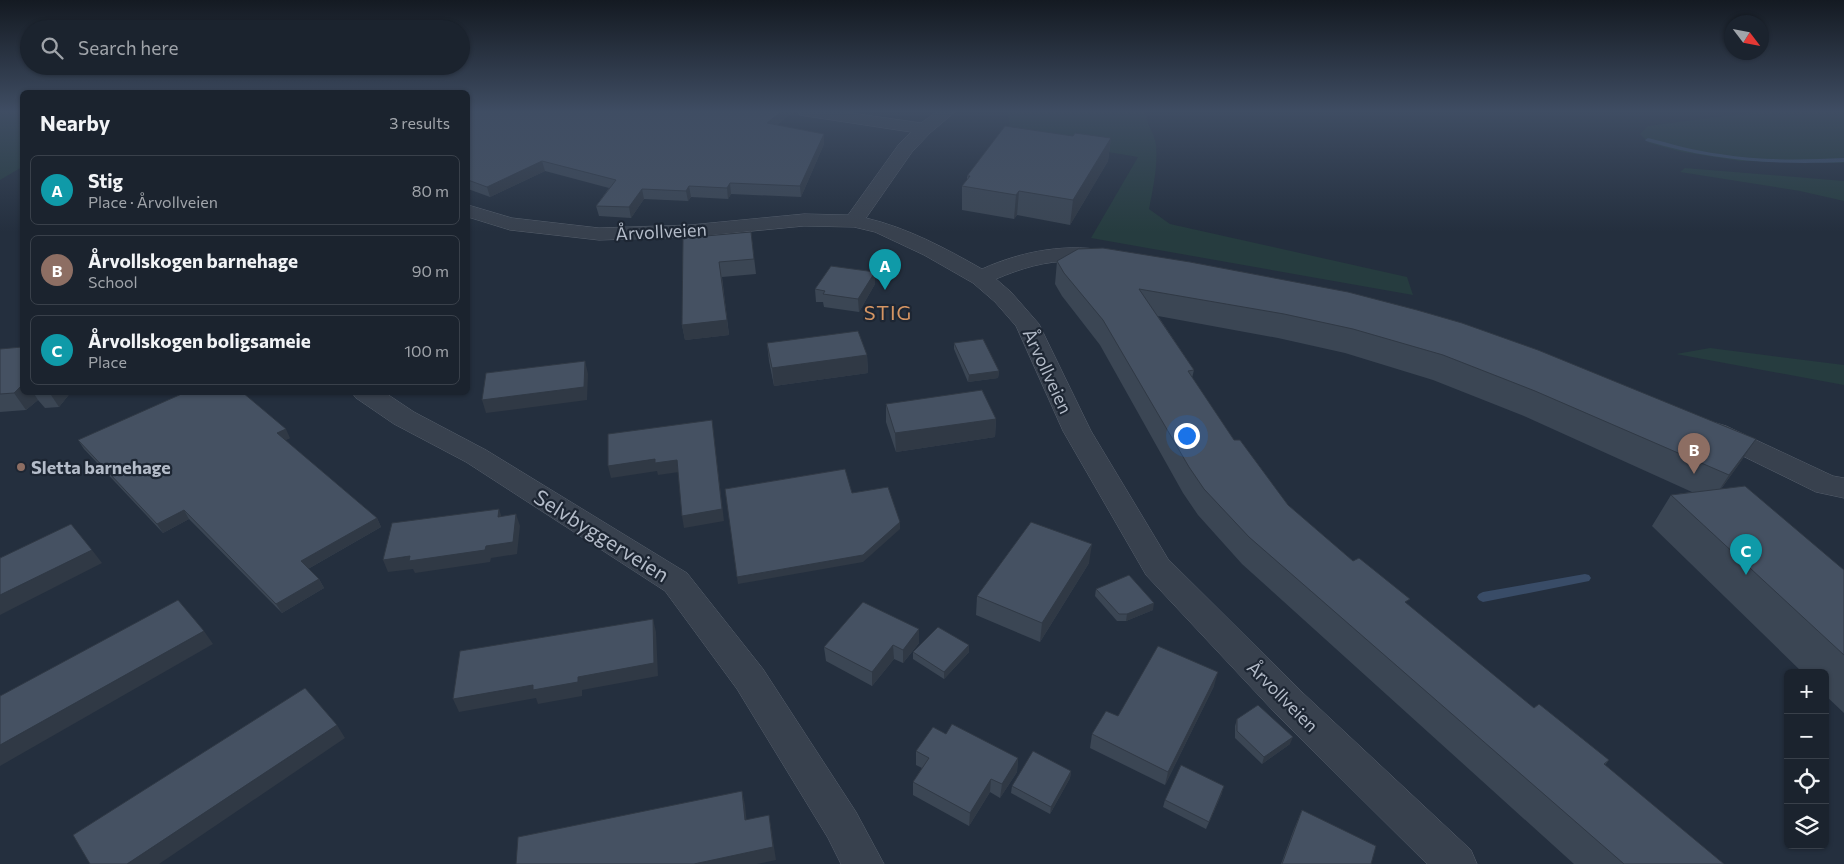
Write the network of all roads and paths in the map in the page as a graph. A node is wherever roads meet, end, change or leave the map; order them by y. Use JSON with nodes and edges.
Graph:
{"nodes":[{"id":1,"x":903,"y":151,"type":"edge"},
{"id":2,"x":470,"y":212,"type":"edge"},
{"id":3,"x":854,"y":221,"type":"junction"},
{"id":4,"x":1126,"y":261,"type":"edge"},
{"id":5,"x":981,"y":278,"type":"junction"},
{"id":6,"x":370,"y":395,"type":"edge"},
{"id":7,"x":1699,"y":425,"type":"edge"},
{"id":8,"x":1844,"y":488,"type":"edge"},
{"id":9,"x":863,"y":864,"type":"edge"},
{"id":10,"x":1456,"y":864,"type":"edge"}],
"edges":[{"from":1,"to":3,"type":"street"},
{"from":2,"to":3,"type":"street","name":"Årvollveien"},
{"from":3,"to":5,"type":"street","name":"Årvollveien"},
{"from":4,"to":5,"type":"street"},
{"from":5,"to":10,"type":"street","name":"Årvollveien"},
{"from":6,"to":9,"type":"street","name":"Selvbyggerveien"},
{"from":7,"to":8,"type":"street"}]}
